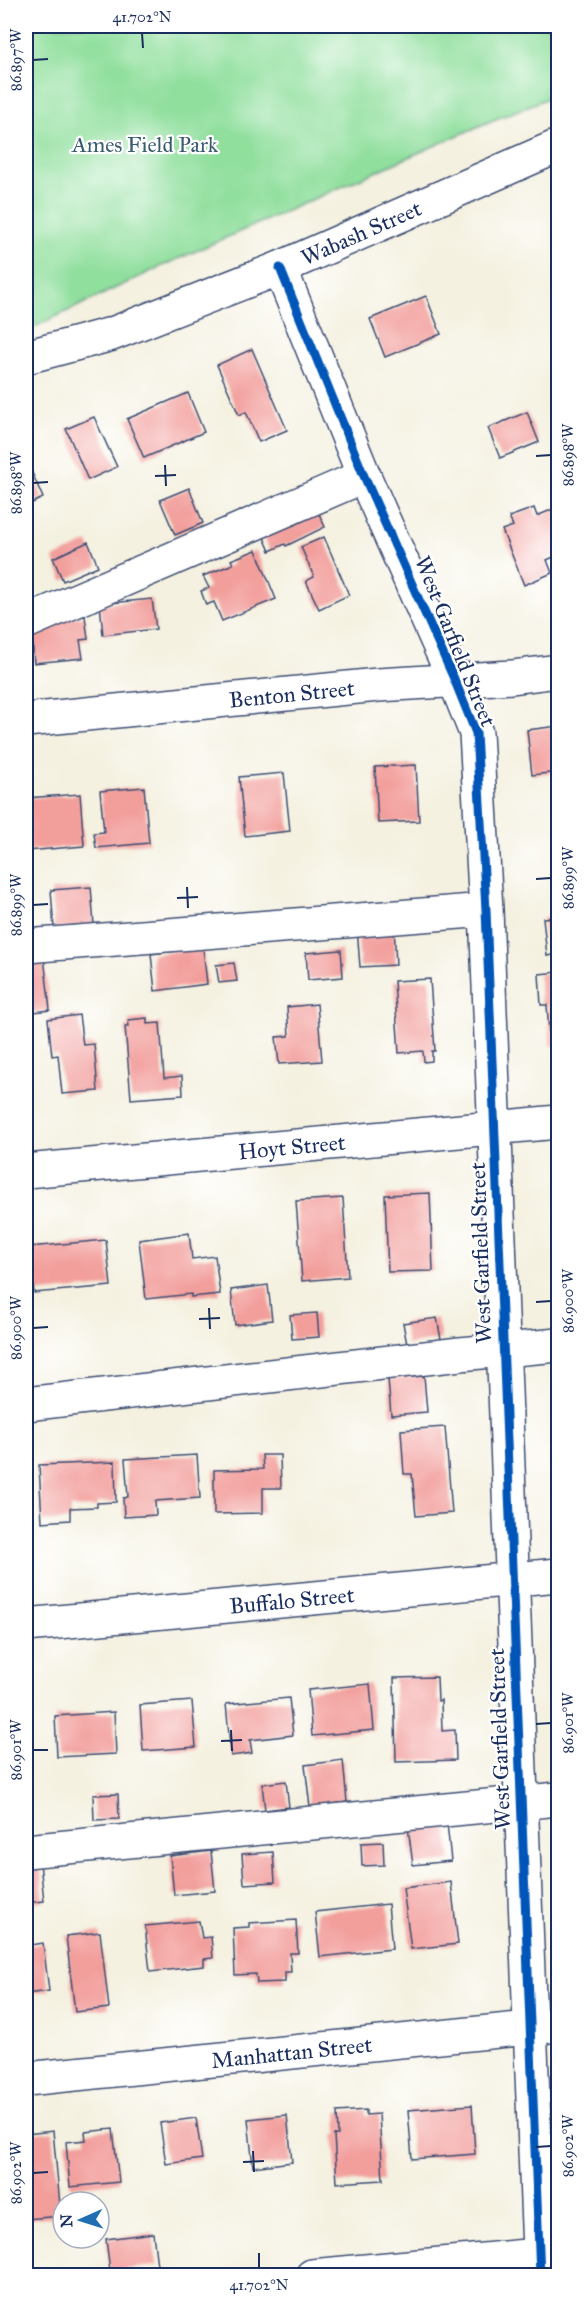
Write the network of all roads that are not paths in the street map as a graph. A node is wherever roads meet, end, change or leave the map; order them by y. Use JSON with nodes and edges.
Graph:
{"nodes":[{"id":1,"x":558,"y":146,"type":"edge"},
{"id":2,"x":280,"y":268,"type":"junction"},
{"id":3,"x":26,"y":357,"type":"edge"},
{"id":4,"x":364,"y":476,"type":"junction"},
{"id":5,"x":26,"y":621,"type":"edge"},
{"id":6,"x":558,"y":671,"type":"edge"},
{"id":7,"x":455,"y":681,"type":"junction"},
{"id":8,"x":26,"y":720,"type":"edge"},
{"id":9,"x":486,"y":910,"type":"junction"},
{"id":10,"x":26,"y":946,"type":"edge"},
{"id":11,"x":558,"y":1122,"type":"edge"},
{"id":12,"x":495,"y":1128,"type":"junction"},
{"id":13,"x":26,"y":1171,"type":"edge"},
{"id":14,"x":558,"y":1345,"type":"edge"},
{"id":15,"x":503,"y":1349,"type":"junction"},
{"id":16,"x":26,"y":1404,"type":"edge"},
{"id":17,"x":558,"y":1575,"type":"edge"},
{"id":18,"x":513,"y":1580,"type":"junction"},
{"id":19,"x":26,"y":1625,"type":"edge"},
{"id":20,"x":558,"y":1799,"type":"edge"},
{"id":21,"x":522,"y":1803,"type":"junction"},
{"id":22,"x":26,"y":1851,"type":"edge"},
{"id":23,"x":544,"y":2026,"type":"edge"},
{"id":24,"x":26,"y":2079,"type":"edge"},
{"id":25,"x":546,"y":2261,"type":"edge"},
{"id":26,"x":312,"y":2276,"type":"edge"}],
"edges":[{"from":1,"to":2,"type":"street","name":"Wabash Street"},
{"from":2,"to":3,"type":"street","name":"Wabash Street"},
{"from":2,"to":4,"type":"street","name":"West Garfield Street"},
{"from":4,"to":5,"type":"street"},
{"from":4,"to":7,"type":"street","name":"West Garfield Street"},
{"from":6,"to":7,"type":"street","name":"Benton Street"},
{"from":7,"to":8,"type":"street","name":"Benton Street"},
{"from":7,"to":9,"type":"street","name":"West Garfield Street"},
{"from":9,"to":10,"type":"street"},
{"from":9,"to":12,"type":"street","name":"West Garfield Street"},
{"from":11,"to":12,"type":"street","name":"Hoyt Street"},
{"from":12,"to":13,"type":"street","name":"Hoyt Street"},
{"from":12,"to":15,"type":"street","name":"West Garfield Street"},
{"from":14,"to":15,"type":"street"},
{"from":15,"to":16,"type":"street"},
{"from":15,"to":18,"type":"street","name":"West Garfield Street"},
{"from":17,"to":18,"type":"street","name":"Buffalo Street"},
{"from":18,"to":19,"type":"street","name":"Buffalo Street"},
{"from":18,"to":21,"type":"street","name":"West Garfield Street"},
{"from":20,"to":21,"type":"street"},
{"from":21,"to":22,"type":"street"},
{"from":21,"to":23,"type":"street","name":"West Garfield Street"},
{"from":23,"to":24,"type":"street","name":"Manhattan Street"},
{"from":23,"to":25,"type":"street","name":"West Garfield Street"},
{"from":25,"to":26,"type":"street"}]}
